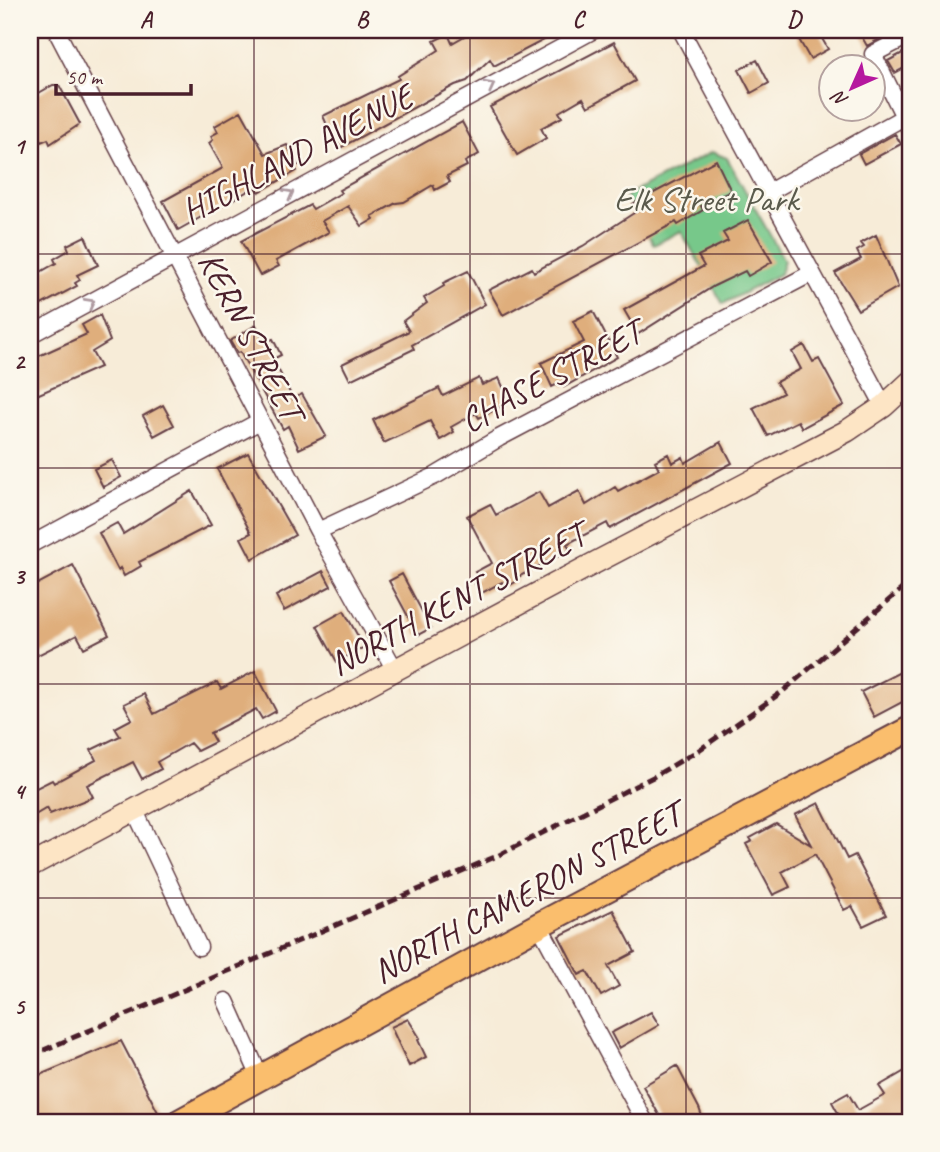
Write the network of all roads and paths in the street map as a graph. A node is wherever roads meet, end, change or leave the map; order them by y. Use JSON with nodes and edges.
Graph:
{"nodes":[{"id":1,"x":55,"y":30,"type":"edge"},
{"id":2,"x":594,"y":30,"type":"edge"},
{"id":3,"x":681,"y":30,"type":"edge"},
{"id":4,"x":910,"y":35,"type":"edge"},
{"id":5,"x":907,"y":123,"type":"edge"},
{"id":6,"x":769,"y":192,"type":"junction"},
{"id":7,"x":173,"y":257,"type":"junction"},
{"id":8,"x":812,"y":273,"type":"junction"},
{"id":9,"x":30,"y":335,"type":"edge"},
{"id":10,"x":910,"y":382,"type":"edge"},
{"id":11,"x":884,"y":406,"type":"junction"},
{"id":12,"x":260,"y":421,"type":"junction"},
{"id":13,"x":318,"y":531,"type":"junction"},
{"id":14,"x":30,"y":545,"type":"edge"},
{"id":15,"x":395,"y":670,"type":"junction"},
{"id":16,"x":910,"y":729,"type":"edge"},
{"id":17,"x":135,"y":811,"type":"junction"},
{"id":18,"x":30,"y":866,"type":"edge"},
{"id":19,"x":539,"y":925,"type":"junction"},
{"id":20,"x":199,"y":947,"type":"dead end"},
{"id":21,"x":226,"y":1002,"type":"dead end"},
{"id":22,"x":260,"y":1077,"type":"junction"},
{"id":23,"x":179,"y":1122,"type":"edge"},
{"id":24,"x":645,"y":1122,"type":"edge"}],
"edges":[{"from":1,"to":7,"type":"street","name":"KERN STREET"},
{"from":7,"to":2,"type":"street","name":"HIGHLAND AVENUE","one_way":true},
{"from":3,"to":6,"type":"street"},
{"from":4,"to":5,"type":"street"},
{"from":5,"to":6,"type":"street"},
{"from":6,"to":8,"type":"street"},
{"from":9,"to":7,"type":"street","name":"HIGHLAND AVENUE","one_way":true},
{"from":7,"to":12,"type":"street","name":"KERN STREET"},
{"from":8,"to":11,"type":"street"},
{"from":8,"to":13,"type":"street","name":"CHASE STREET"},
{"from":10,"to":11,"type":"street","name":"NORTH KENT STREET"},
{"from":11,"to":15,"type":"street","name":"NORTH KENT STREET"},
{"from":12,"to":13,"type":"street","name":"KERN STREET"},
{"from":12,"to":14,"type":"street"},
{"from":13,"to":15,"type":"street","name":"KERN STREET"},
{"from":15,"to":17,"type":"street","name":"NORTH KENT STREET"},
{"from":16,"to":19,"type":"main road","name":"NORTH CAMERON STREET"},
{"from":17,"to":18,"type":"street","name":"NORTH KENT STREET"},
{"from":17,"to":20,"type":"street"},
{"from":19,"to":22,"type":"main road","name":"NORTH CAMERON STREET"},
{"from":19,"to":24,"type":"street"},
{"from":21,"to":22,"type":"street"},
{"from":22,"to":23,"type":"main road","name":"NORTH CAMERON STREET"}]}
